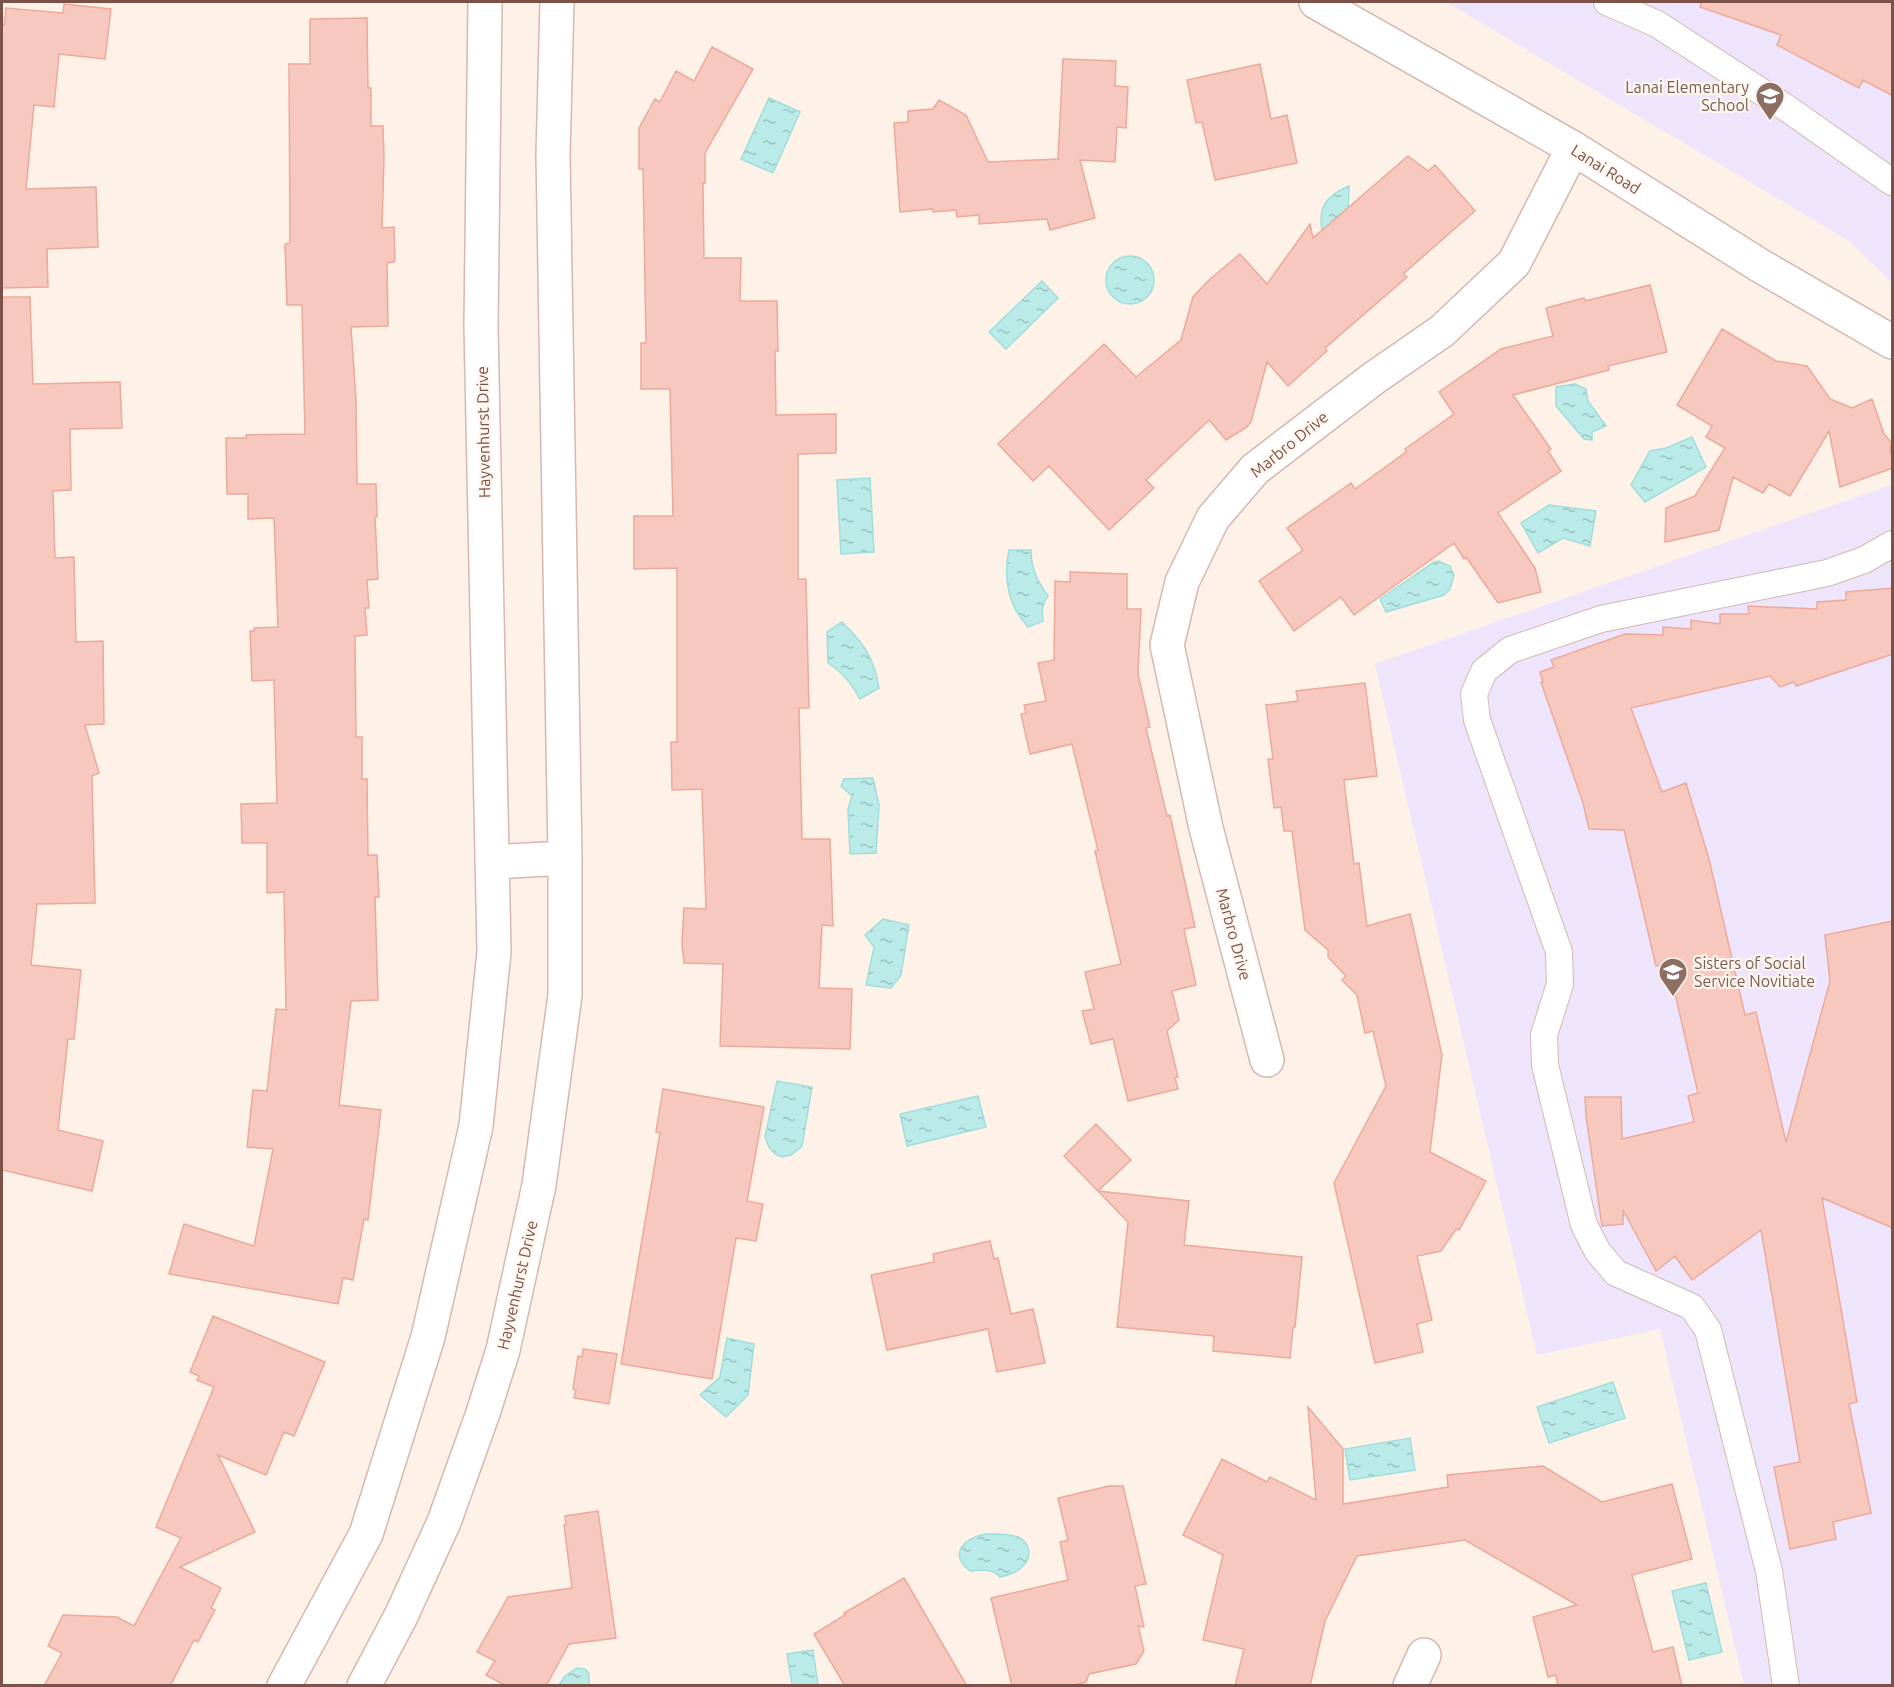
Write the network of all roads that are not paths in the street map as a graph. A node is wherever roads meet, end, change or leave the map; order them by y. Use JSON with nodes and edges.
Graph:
{"nodes":[{"id":1,"x":485,"y":2,"type":"edge"},
{"id":2,"x":557,"y":2,"type":"edge"},
{"id":3,"x":1316,"y":2,"type":"edge"},
{"id":4,"x":1607,"y":2,"type":"edge"},
{"id":5,"x":1573,"y":148,"type":"junction"},
{"id":6,"x":1893,"y":182,"type":"edge"},
{"id":7,"x":1893,"y":342,"type":"edge"},
{"id":8,"x":1893,"y":544,"type":"edge"},
{"id":9,"x":565,"y":858,"type":"junction"},
{"id":10,"x":492,"y":862,"type":"junction"},
{"id":11,"x":1267,"y":1060,"type":"dead end"},
{"id":12,"x":1424,"y":1656,"type":"dead end"},
{"id":13,"x":284,"y":1686,"type":"edge"},
{"id":14,"x":364,"y":1686,"type":"edge"},
{"id":15,"x":1410,"y":1686,"type":"edge"},
{"id":16,"x":1786,"y":1686,"type":"edge"}],
"edges":[{"from":1,"to":10,"type":"street","name":"Hayvenhurst Drive"},
{"from":2,"to":9,"type":"street","name":"Hayvenhurst Drive"},
{"from":3,"to":5,"type":"street","name":"Lanai Road"},
{"from":4,"to":6,"type":"lane"},
{"from":5,"to":7,"type":"street","name":"Lanai Road"},
{"from":5,"to":11,"type":"street","name":"Marbro Drive"},
{"from":8,"to":16,"type":"lane"},
{"from":9,"to":10,"type":"street"},
{"from":9,"to":14,"type":"street","name":"Hayvenhurst Drive"},
{"from":10,"to":13,"type":"street","name":"Hayvenhurst Drive"},
{"from":12,"to":15,"type":"street"}]}
